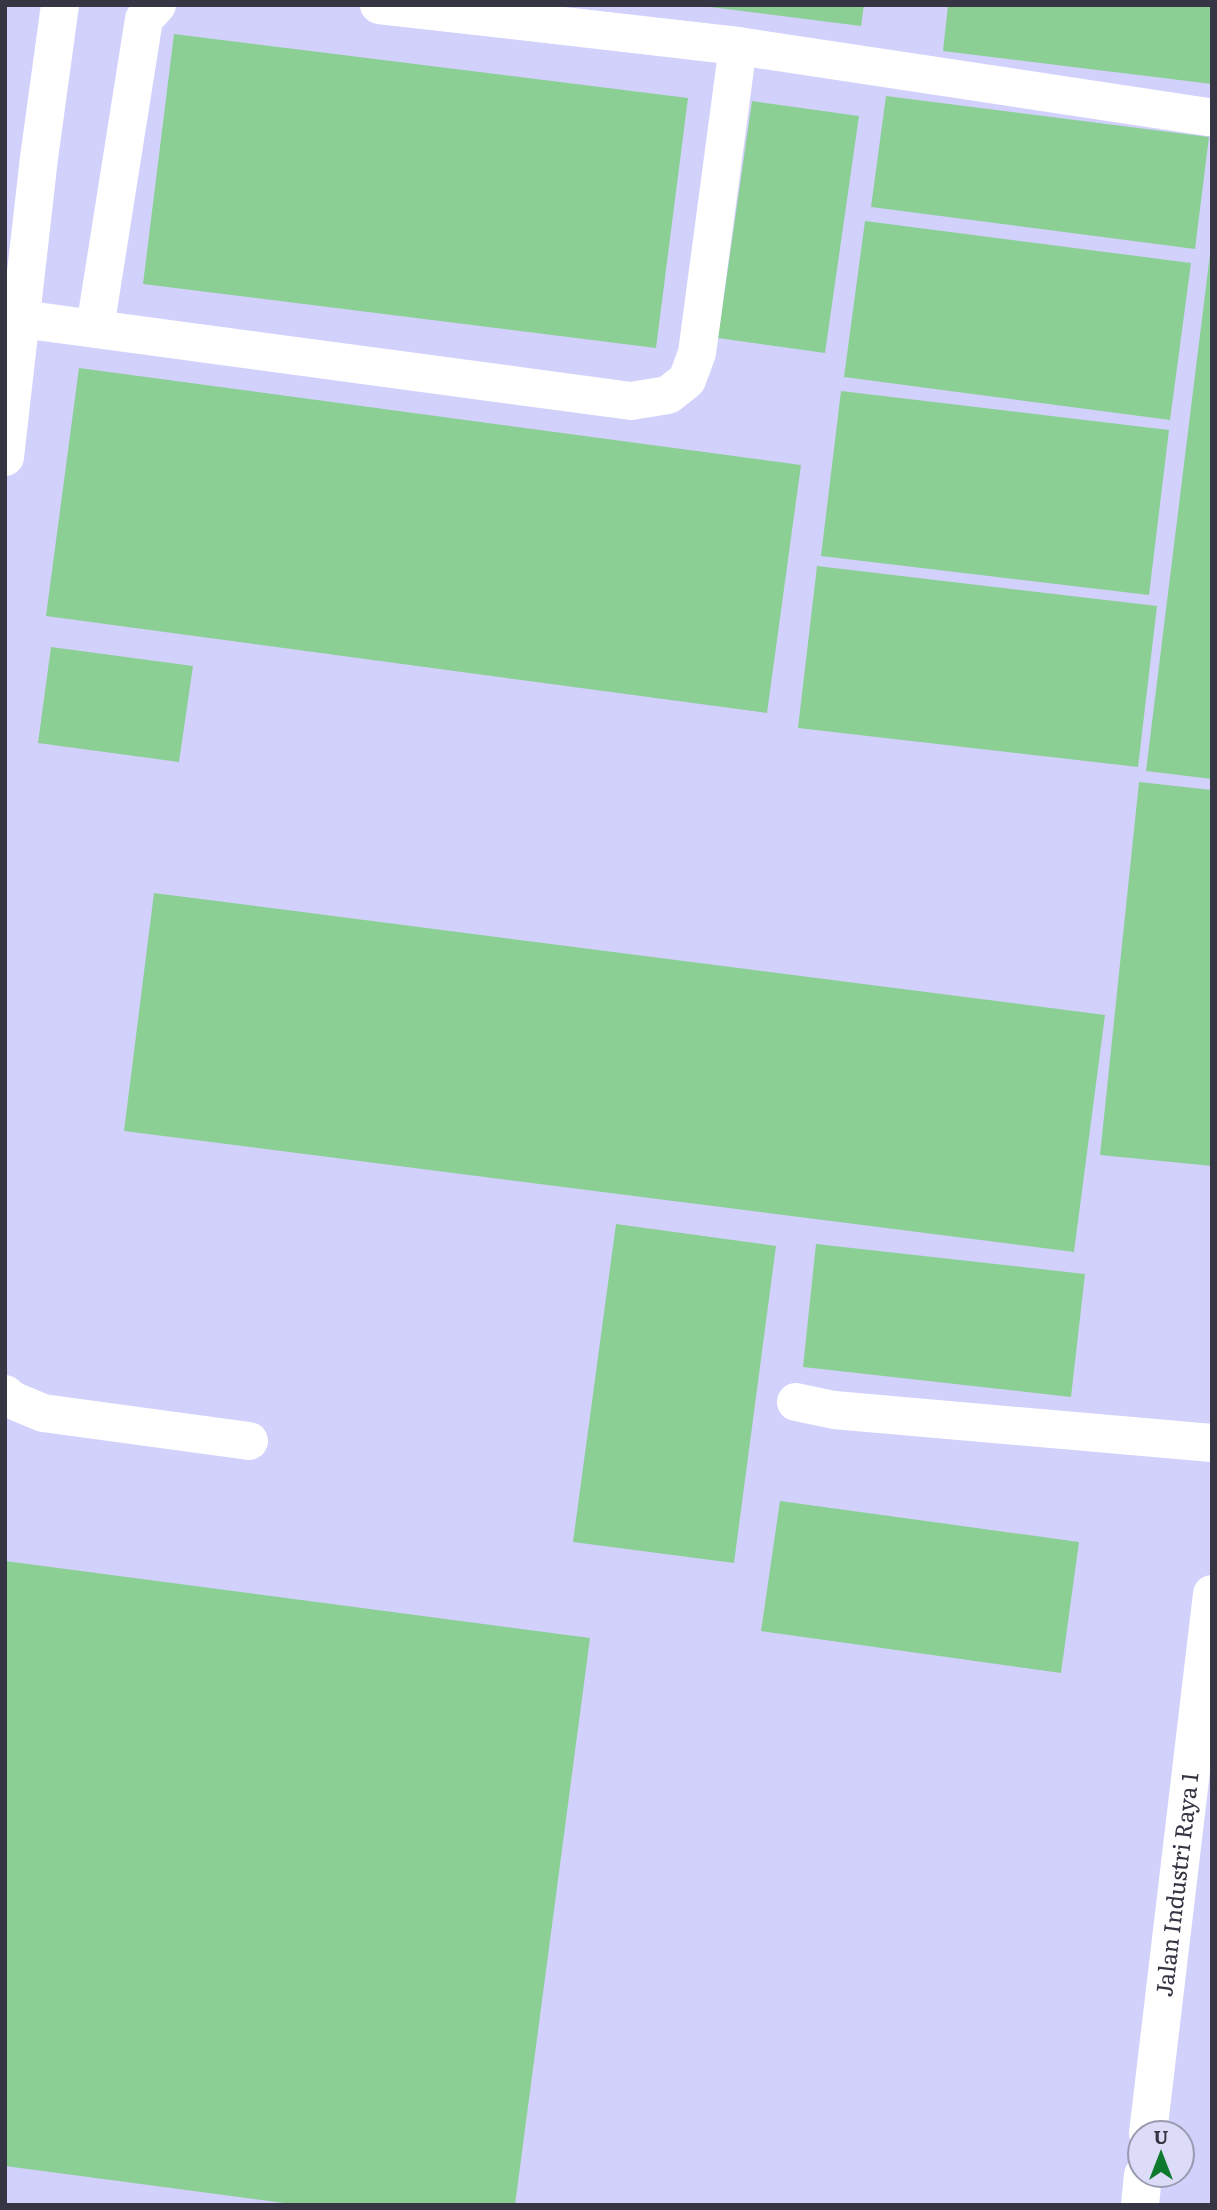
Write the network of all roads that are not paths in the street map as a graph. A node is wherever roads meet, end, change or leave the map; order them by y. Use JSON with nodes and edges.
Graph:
{"nodes":[{"id":1,"x":60,"y":5,"type":"edge"},
{"id":2,"x":157,"y":5,"type":"edge"},
{"id":3,"x":379,"y":5,"type":"edge"},
{"id":4,"x":738,"y":46,"type":"junction"},
{"id":5,"x":1208,"y":117,"type":"dead end"},
{"id":6,"x":21,"y":319,"type":"junction"},
{"id":7,"x":95,"y":328,"type":"junction"},
{"id":8,"x":5,"y":457,"type":"edge"},
{"id":9,"x":5,"y":1394,"type":"edge"},
{"id":10,"x":796,"y":1402,"type":"dead end"},
{"id":11,"x":249,"y":1440,"type":"dead end"},
{"id":12,"x":1212,"y":1443,"type":"edge"},
{"id":13,"x":1212,"y":1594,"type":"edge"},
{"id":14,"x":1150,"y":2119,"type":"edge"}],
"edges":[{"from":1,"to":6,"type":"street"},
{"from":2,"to":7,"type":"street"},
{"from":3,"to":4,"type":"street"},
{"from":4,"to":5,"type":"street"},
{"from":4,"to":7,"type":"street"},
{"from":6,"to":7,"type":"street"},
{"from":6,"to":8,"type":"street"},
{"from":9,"to":11,"type":"street"},
{"from":10,"to":12,"type":"street"},
{"from":13,"to":14,"type":"street","name":"Jalan Industri Raya 1"}]}
